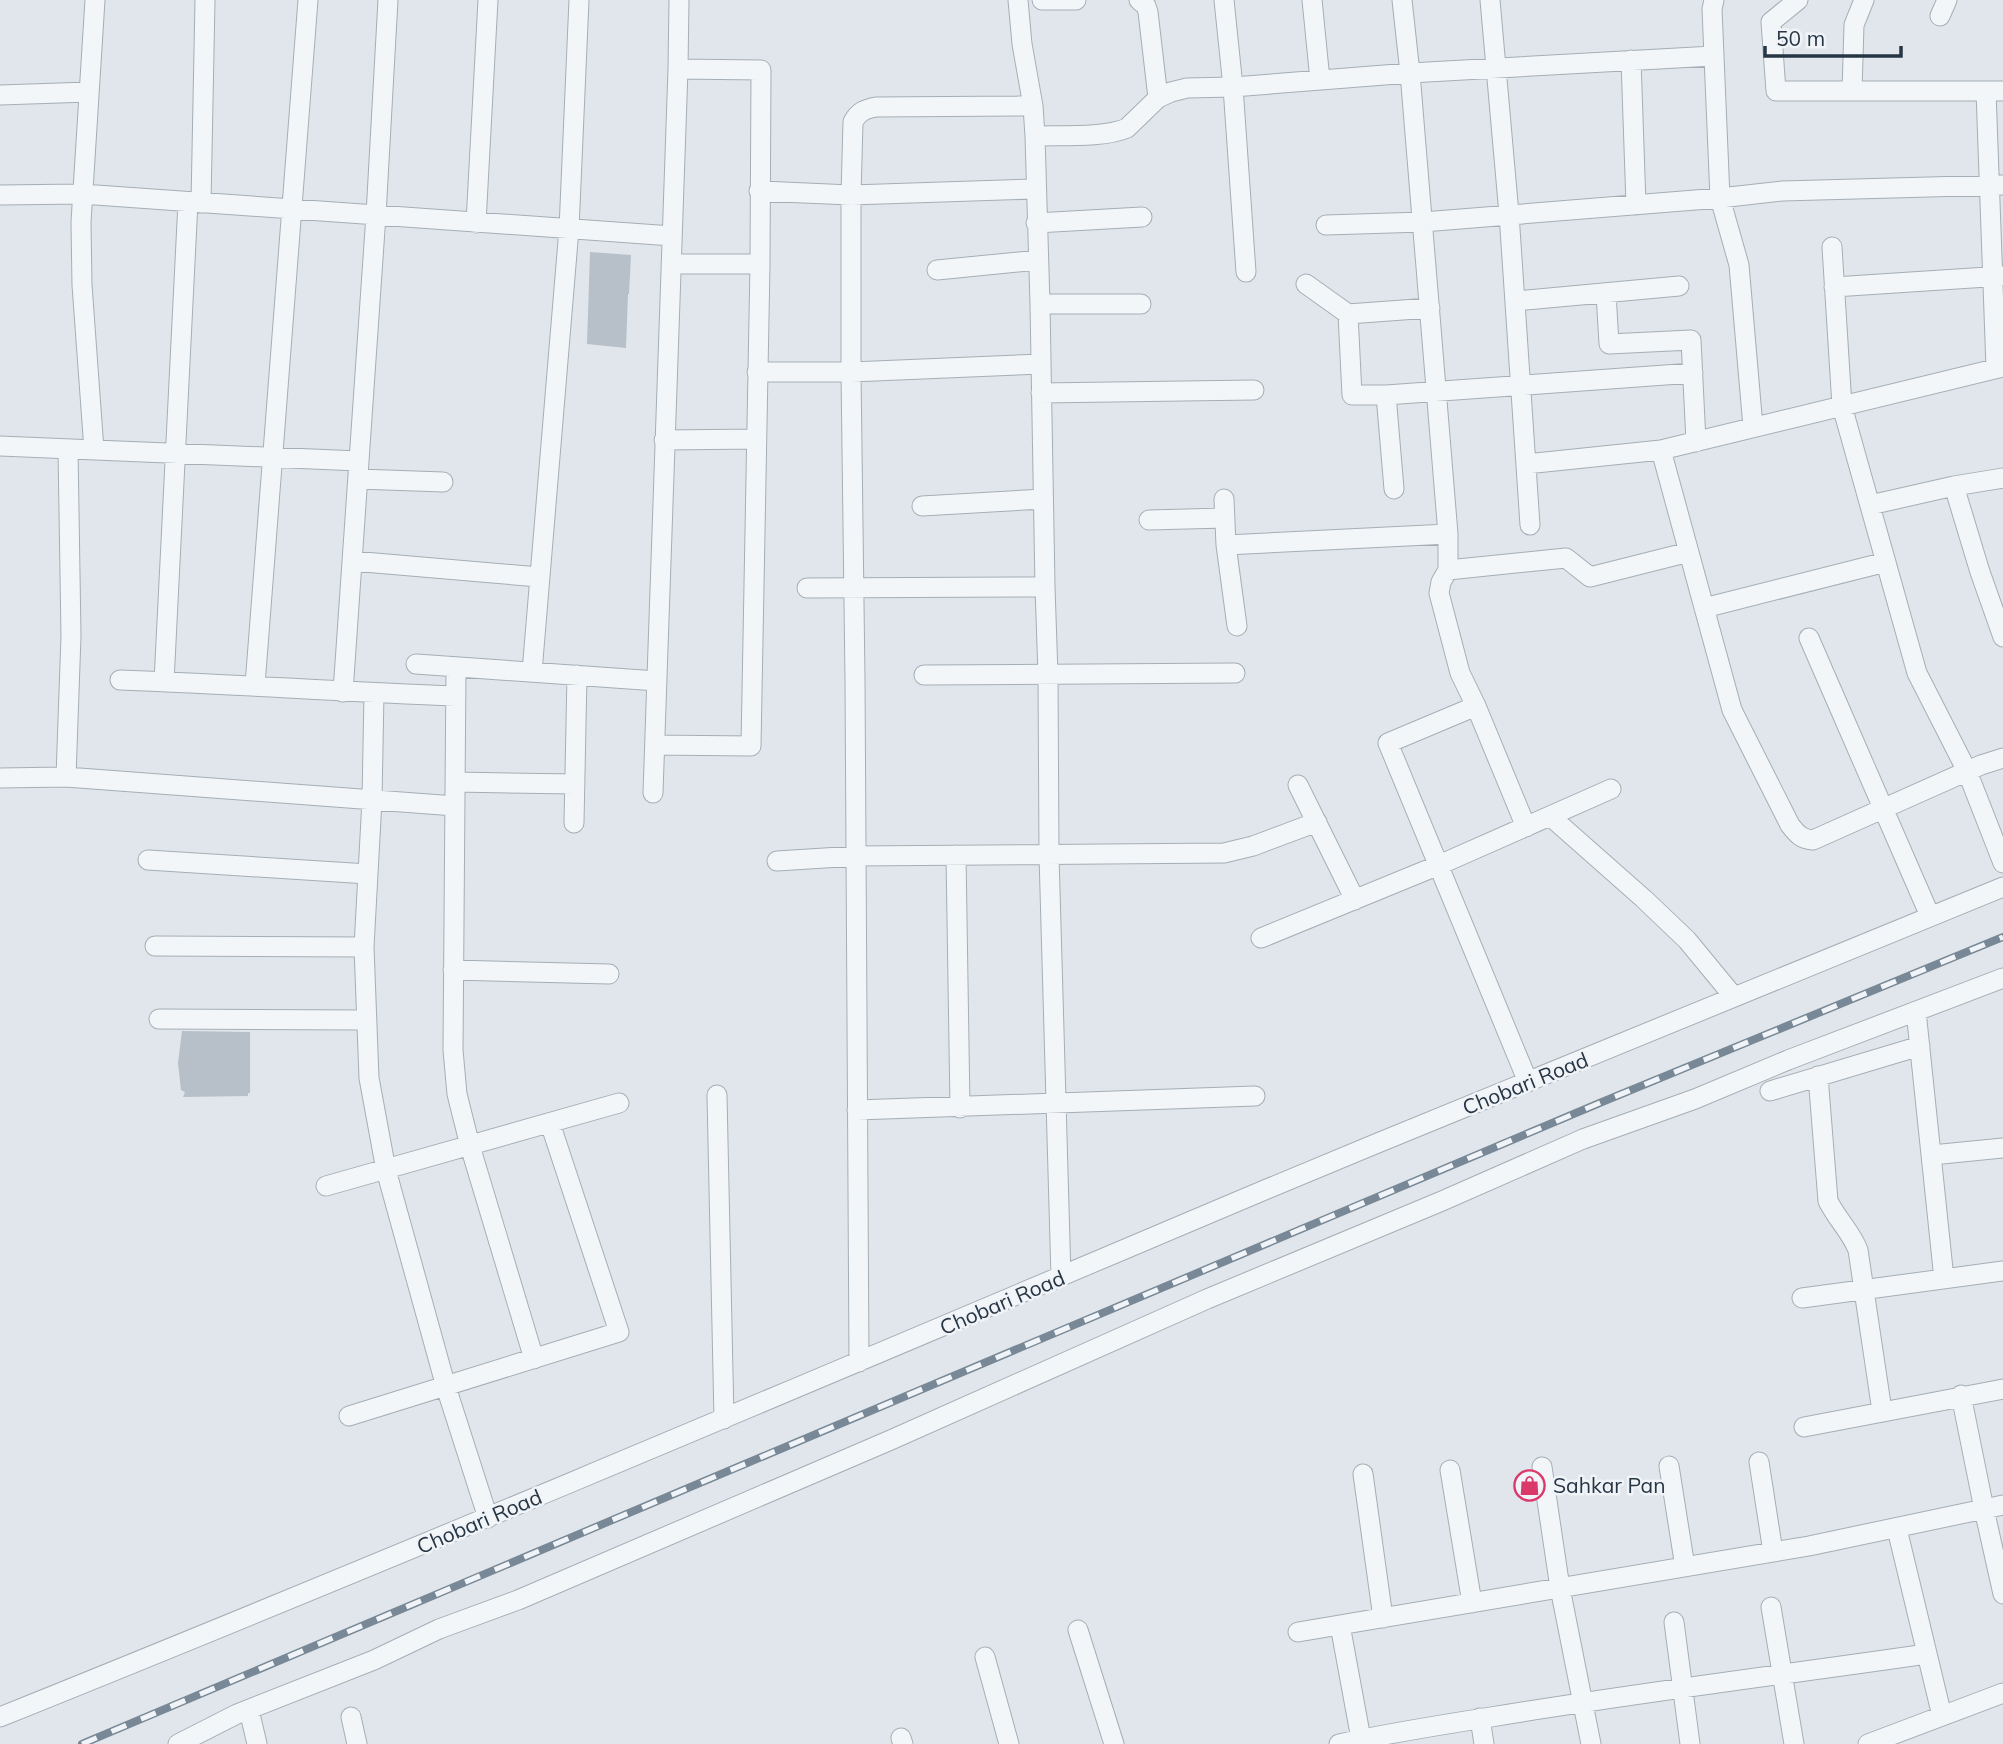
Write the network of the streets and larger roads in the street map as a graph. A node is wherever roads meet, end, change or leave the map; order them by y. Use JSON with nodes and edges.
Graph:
{"nodes":[{"id":1,"x":95,"y":0,"type":"edge"},
{"id":2,"x":205,"y":0,"type":"edge"},
{"id":3,"x":308,"y":0,"type":"edge"},
{"id":4,"x":388,"y":0,"type":"edge"},
{"id":5,"x":488,"y":0,"type":"edge"},
{"id":6,"x":579,"y":0,"type":"edge"},
{"id":7,"x":679,"y":0,"type":"edge"},
{"id":8,"x":1042,"y":0,"type":"edge"},
{"id":9,"x":1076,"y":0,"type":"edge"},
{"id":10,"x":1139,"y":0,"type":"edge"},
{"id":11,"x":1224,"y":0,"type":"edge"},
{"id":12,"x":1312,"y":0,"type":"edge"},
{"id":13,"x":1402,"y":0,"type":"edge"},
{"id":14,"x":1490,"y":0,"type":"edge"},
{"id":15,"x":1714,"y":0,"type":"edge"},
{"id":16,"x":1798,"y":0,"type":"edge"},
{"id":17,"x":1864,"y":0,"type":"edge"},
{"id":18,"x":1018,"y":2,"type":"edge"},
{"id":19,"x":1713,"y":56,"type":"junction"},
{"id":20,"x":1631,"y":60,"type":"junction"},
{"id":21,"x":678,"y":69,"type":"junction"},
{"id":22,"x":1496,"y":69,"type":"junction"},
{"id":23,"x":1410,"y":73,"type":"junction"},
{"id":24,"x":1320,"y":80,"type":"junction"},
{"id":25,"x":1233,"y":87,"type":"junction"},
{"id":26,"x":1994,"y":91,"type":"edge"},
{"id":27,"x":89,"y":92,"type":"junction"},
{"id":28,"x":1852,"y":92,"type":"junction"},
{"id":29,"x":0,"y":95,"type":"edge"},
{"id":30,"x":1155,"y":101,"type":"junction"},
{"id":31,"x":1033,"y":107,"type":"junction"},
{"id":32,"x":1035,"y":136,"type":"junction"},
{"id":33,"x":1996,"y":184,"type":"edge"},
{"id":34,"x":1035,"y":189,"type":"junction"},
{"id":35,"x":759,"y":191,"type":"junction"},
{"id":36,"x":82,"y":194,"type":"junction"},
{"id":37,"x":0,"y":195,"type":"edge"},
{"id":38,"x":851,"y":195,"type":"junction"},
{"id":39,"x":1720,"y":198,"type":"junction"},
{"id":40,"x":195,"y":202,"type":"junction"},
{"id":41,"x":1636,"y":205,"type":"junction"},
{"id":42,"x":291,"y":209,"type":"junction"},
{"id":43,"x":1509,"y":214,"type":"junction"},
{"id":44,"x":376,"y":215,"type":"junction"},
{"id":45,"x":1142,"y":217,"type":"dead end"},
{"id":46,"x":477,"y":222,"type":"junction"},
{"id":47,"x":1036,"y":222,"type":"junction"},
{"id":48,"x":1423,"y":222,"type":"junction"},
{"id":49,"x":1326,"y":225,"type":"dead end"},
{"id":50,"x":569,"y":229,"type":"junction"},
{"id":51,"x":672,"y":236,"type":"junction"},
{"id":52,"x":1832,"y":247,"type":"dead end"},
{"id":53,"x":1038,"y":260,"type":"junction"},
{"id":54,"x":671,"y":264,"type":"junction"},
{"id":55,"x":760,"y":264,"type":"junction"},
{"id":56,"x":937,"y":270,"type":"dead end"},
{"id":57,"x":1246,"y":272,"type":"dead end"},
{"id":58,"x":1998,"y":276,"type":"edge"},
{"id":59,"x":1306,"y":284,"type":"dead end"},
{"id":60,"x":1679,"y":286,"type":"dead end"},
{"id":61,"x":1835,"y":286,"type":"junction"},
{"id":62,"x":1606,"y":293,"type":"junction"},
{"id":63,"x":1515,"y":301,"type":"junction"},
{"id":64,"x":1040,"y":304,"type":"junction"},
{"id":65,"x":1141,"y":304,"type":"dead end"},
{"id":66,"x":1430,"y":307,"type":"junction"},
{"id":67,"x":1348,"y":314,"type":"junction"},
{"id":68,"x":1041,"y":364,"type":"junction"},
{"id":69,"x":2000,"y":368,"type":"edge"},
{"id":70,"x":757,"y":372,"type":"junction"},
{"id":71,"x":851,"y":372,"type":"junction"},
{"id":72,"x":1693,"y":373,"type":"junction"},
{"id":73,"x":1521,"y":387,"type":"junction"},
{"id":74,"x":1254,"y":390,"type":"dead end"},
{"id":75,"x":1436,"y":392,"type":"junction"},
{"id":76,"x":1041,"y":393,"type":"junction"},
{"id":77,"x":1386,"y":395,"type":"junction"},
{"id":78,"x":1842,"y":406,"type":"junction"},
{"id":79,"x":1754,"y":428,"type":"junction"},
{"id":80,"x":756,"y":439,"type":"junction"},
{"id":81,"x":664,"y":440,"type":"junction"},
{"id":82,"x":1696,"y":442,"type":"junction"},
{"id":83,"x":0,"y":446,"type":"edge"},
{"id":84,"x":68,"y":449,"type":"junction"},
{"id":85,"x":94,"y":450,"type":"junction"},
{"id":86,"x":1661,"y":450,"type":"junction"},
{"id":87,"x":176,"y":453,"type":"junction"},
{"id":88,"x":271,"y":457,"type":"junction"},
{"id":89,"x":1526,"y":464,"type":"junction"},
{"id":90,"x":359,"y":470,"type":"junction"},
{"id":91,"x":2003,"y":478,"type":"edge"},
{"id":92,"x":443,"y":482,"type":"dead end"},
{"id":93,"x":1954,"y":486,"type":"junction"},
{"id":94,"x":1394,"y":489,"type":"dead end"},
{"id":95,"x":1043,"y":499,"type":"junction"},
{"id":96,"x":1870,"y":505,"type":"junction"},
{"id":97,"x":922,"y":506,"type":"dead end"},
{"id":98,"x":1149,"y":520,"type":"dead end"},
{"id":99,"x":1530,"y":526,"type":"dead end"},
{"id":100,"x":1448,"y":534,"type":"junction"},
{"id":101,"x":1226,"y":545,"type":"junction"},
{"id":102,"x":1689,"y":552,"type":"junction"},
{"id":103,"x":352,"y":561,"type":"junction"},
{"id":104,"x":1886,"y":562,"type":"junction"},
{"id":105,"x":1448,"y":570,"type":"junction"},
{"id":106,"x":539,"y":577,"type":"junction"},
{"id":107,"x":1045,"y":587,"type":"junction"},
{"id":108,"x":807,"y":588,"type":"dead end"},
{"id":109,"x":854,"y":589,"type":"junction"},
{"id":110,"x":1704,"y":607,"type":"junction"},
{"id":111,"x":1237,"y":626,"type":"dead end"},
{"id":112,"x":2003,"y":637,"type":"edge"},
{"id":113,"x":1809,"y":638,"type":"dead end"},
{"id":114,"x":416,"y":664,"type":"dead end"},
{"id":115,"x":456,"y":667,"type":"junction"},
{"id":116,"x":532,"y":672,"type":"junction"},
{"id":117,"x":1235,"y":673,"type":"dead end"},
{"id":118,"x":1048,"y":674,"type":"junction"},
{"id":119,"x":924,"y":675,"type":"dead end"},
{"id":120,"x":577,"y":676,"type":"junction"},
{"id":121,"x":120,"y":680,"type":"dead end"},
{"id":122,"x":657,"y":681,"type":"junction"},
{"id":123,"x":164,"y":682,"type":"junction"},
{"id":124,"x":255,"y":685,"type":"junction"},
{"id":125,"x":343,"y":692,"type":"junction"},
{"id":126,"x":374,"y":694,"type":"junction"},
{"id":127,"x":456,"y":696,"type":"junction"},
{"id":128,"x":1476,"y":706,"type":"junction"},
{"id":129,"x":655,"y":745,"type":"junction"},
{"id":130,"x":2003,"y":758,"type":"edge"},
{"id":131,"x":1967,"y":771,"type":"junction"},
{"id":132,"x":66,"y":777,"type":"junction"},
{"id":133,"x":0,"y":778,"type":"edge"},
{"id":134,"x":455,"y":782,"type":"junction"},
{"id":135,"x":575,"y":784,"type":"junction"},
{"id":136,"x":1298,"y":785,"type":"dead end"},
{"id":137,"x":1611,"y":789,"type":"dead end"},
{"id":138,"x":653,"y":793,"type":"dead end"},
{"id":139,"x":372,"y":800,"type":"junction"},
{"id":140,"x":455,"y":806,"type":"junction"},
{"id":141,"x":1883,"y":808,"type":"junction"},
{"id":142,"x":1550,"y":816,"type":"junction"},
{"id":143,"x":1317,"y":822,"type":"junction"},
{"id":144,"x":574,"y":823,"type":"dead end"},
{"id":145,"x":1526,"y":827,"type":"junction"},
{"id":146,"x":956,"y":855,"type":"junction"},
{"id":147,"x":1049,"y":855,"type":"junction"},
{"id":148,"x":856,"y":856,"type":"junction"},
{"id":149,"x":148,"y":860,"type":"dead end"},
{"id":150,"x":776,"y":862,"type":"dead end"},
{"id":151,"x":2003,"y":863,"type":"edge"},
{"id":152,"x":1438,"y":865,"type":"junction"},
{"id":153,"x":368,"y":874,"type":"junction"},
{"id":154,"x":2003,"y":887,"type":"edge"},
{"id":155,"x":1355,"y":900,"type":"junction"},
{"id":156,"x":1930,"y":916,"type":"junction"},
{"id":157,"x":1261,"y":938,"type":"dead end"},
{"id":158,"x":155,"y":946,"type":"dead end"},
{"id":159,"x":364,"y":947,"type":"junction"},
{"id":160,"x":453,"y":970,"type":"junction"},
{"id":161,"x":610,"y":974,"type":"dead end"},
{"id":162,"x":2003,"y":978,"type":"edge"},
{"id":163,"x":1734,"y":997,"type":"junction"},
{"id":164,"x":1916,"y":1011,"type":"junction"},
{"id":165,"x":159,"y":1019,"type":"dead end"},
{"id":166,"x":366,"y":1020,"type":"junction"},
{"id":167,"x":1920,"y":1046,"type":"junction"},
{"id":168,"x":1818,"y":1076,"type":"junction"},
{"id":169,"x":1528,"y":1082,"type":"junction"},
{"id":170,"x":1770,"y":1091,"type":"dead end"},
{"id":171,"x":717,"y":1095,"type":"dead end"},
{"id":172,"x":1255,"y":1096,"type":"dead end"},
{"id":173,"x":619,"y":1102,"type":"dead end"},
{"id":174,"x":1056,"y":1105,"type":"junction"},
{"id":175,"x":960,"y":1108,"type":"junction"},
{"id":176,"x":857,"y":1110,"type":"junction"},
{"id":177,"x":550,"y":1123,"type":"junction"},
{"id":178,"x":470,"y":1146,"type":"junction"},
{"id":179,"x":2003,"y":1148,"type":"edge"},
{"id":180,"x":1931,"y":1155,"type":"junction"},
{"id":181,"x":386,"y":1170,"type":"junction"},
{"id":182,"x":326,"y":1186,"type":"dead end"},
{"id":183,"x":2003,"y":1271,"type":"edge"},
{"id":184,"x":1060,"y":1277,"type":"junction"},
{"id":185,"x":1944,"y":1279,"type":"junction"},
{"id":186,"x":1863,"y":1290,"type":"junction"},
{"id":187,"x":1802,"y":1298,"type":"dead end"},
{"id":188,"x":534,"y":1359,"type":"junction"},
{"id":189,"x":859,"y":1362,"type":"junction"},
{"id":190,"x":446,"y":1387,"type":"junction"},
{"id":191,"x":2003,"y":1389,"type":"edge"},
{"id":192,"x":1961,"y":1395,"type":"junction"},
{"id":193,"x":1882,"y":1411,"type":"junction"},
{"id":194,"x":349,"y":1416,"type":"dead end"},
{"id":195,"x":724,"y":1419,"type":"junction"},
{"id":196,"x":1804,"y":1427,"type":"dead end"},
{"id":197,"x":1759,"y":1462,"type":"dead end"},
{"id":198,"x":1669,"y":1466,"type":"dead end"},
{"id":199,"x":1542,"y":1467,"type":"dead end"},
{"id":200,"x":1450,"y":1470,"type":"dead end"},
{"id":201,"x":1363,"y":1474,"type":"dead end"},
{"id":202,"x":1993,"y":1507,"type":"edge"},
{"id":203,"x":488,"y":1518,"type":"junction"},
{"id":204,"x":1897,"y":1529,"type":"junction"},
{"id":205,"x":1773,"y":1552,"type":"junction"},
{"id":206,"x":1685,"y":1567,"type":"junction"},
{"id":207,"x":1560,"y":1588,"type":"junction"},
{"id":208,"x":2003,"y":1594,"type":"edge"},
{"id":209,"x":1472,"y":1603,"type":"junction"},
{"id":210,"x":1771,"y":1607,"type":"dead end"},
{"id":211,"x":1383,"y":1618,"type":"junction"},
{"id":212,"x":1674,"y":1622,"type":"dead end"},
{"id":213,"x":1339,"y":1625,"type":"junction"},
{"id":214,"x":1078,"y":1630,"type":"dead end"},
{"id":215,"x":1298,"y":1632,"type":"dead end"},
{"id":216,"x":1927,"y":1654,"type":"junction"},
{"id":217,"x":985,"y":1657,"type":"dead end"},
{"id":218,"x":1782,"y":1675,"type":"junction"},
{"id":219,"x":1683,"y":1688,"type":"junction"},
{"id":220,"x":2003,"y":1693,"type":"edge"},
{"id":221,"x":1584,"y":1701,"type":"junction"},
{"id":222,"x":249,"y":1710,"type":"junction"},
{"id":223,"x":1942,"y":1716,"type":"junction"},
{"id":224,"x":0,"y":1717,"type":"edge"},
{"id":225,"x":351,"y":1717,"type":"dead end"},
{"id":226,"x":1480,"y":1718,"type":"junction"},
{"id":227,"x":1361,"y":1739,"type":"junction"},
{"id":228,"x":1382,"y":1739,"type":"edge"},
{"id":229,"x":178,"y":1744,"type":"edge"},
{"id":230,"x":257,"y":1744,"type":"edge"},
{"id":231,"x":357,"y":1744,"type":"edge"},
{"id":232,"x":1009,"y":1744,"type":"edge"},
{"id":233,"x":1114,"y":1744,"type":"edge"},
{"id":234,"x":1339,"y":1744,"type":"edge"},
{"id":235,"x":1484,"y":1744,"type":"edge"},
{"id":236,"x":1591,"y":1744,"type":"edge"},
{"id":237,"x":1690,"y":1744,"type":"edge"},
{"id":238,"x":1794,"y":1744,"type":"edge"},
{"id":239,"x":1868,"y":1744,"type":"edge"}],
"edges":[{"from":1,"to":27,"type":"street"},
{"from":2,"to":40,"type":"street"},
{"from":3,"to":42,"type":"street"},
{"from":4,"to":44,"type":"street"},
{"from":5,"to":46,"type":"street"},
{"from":6,"to":50,"type":"street"},
{"from":7,"to":21,"type":"street"},
{"from":8,"to":9,"type":"street"},
{"from":10,"to":30,"type":"street"},
{"from":11,"to":25,"type":"street"},
{"from":12,"to":24,"type":"street"},
{"from":13,"to":23,"type":"street"},
{"from":14,"to":22,"type":"street"},
{"from":15,"to":19,"type":"street"},
{"from":16,"to":28,"type":"street"},
{"from":17,"to":28,"type":"street"},
{"from":18,"to":31,"type":"street"},
{"from":19,"to":20,"type":"street"},
{"from":19,"to":39,"type":"street"},
{"from":20,"to":22,"type":"street"},
{"from":20,"to":41,"type":"street"},
{"from":21,"to":35,"type":"street"},
{"from":21,"to":51,"type":"street"},
{"from":22,"to":23,"type":"street"},
{"from":22,"to":43,"type":"street"},
{"from":23,"to":24,"type":"street"},
{"from":23,"to":48,"type":"street"},
{"from":24,"to":25,"type":"street"},
{"from":25,"to":30,"type":"street"},
{"from":25,"to":57,"type":"street"},
{"from":26,"to":28,"type":"street"},
{"from":26,"to":33,"type":"street"},
{"from":27,"to":29,"type":"street"},
{"from":27,"to":36,"type":"street"},
{"from":30,"to":32,"type":"street"},
{"from":31,"to":32,"type":"street"},
{"from":31,"to":38,"type":"street"},
{"from":32,"to":34,"type":"street"},
{"from":33,"to":39,"type":"street"},
{"from":33,"to":58,"type":"street"},
{"from":34,"to":38,"type":"street"},
{"from":34,"to":47,"type":"street"},
{"from":35,"to":38,"type":"street"},
{"from":35,"to":55,"type":"street"},
{"from":36,"to":37,"type":"street"},
{"from":36,"to":40,"type":"street"},
{"from":36,"to":85,"type":"street"},
{"from":38,"to":71,"type":"street"},
{"from":39,"to":41,"type":"street"},
{"from":39,"to":79,"type":"street"},
{"from":40,"to":42,"type":"street"},
{"from":40,"to":87,"type":"street"},
{"from":41,"to":43,"type":"street"},
{"from":42,"to":44,"type":"street"},
{"from":42,"to":88,"type":"street"},
{"from":43,"to":48,"type":"street"},
{"from":43,"to":63,"type":"street"},
{"from":44,"to":46,"type":"street"},
{"from":44,"to":90,"type":"street"},
{"from":45,"to":47,"type":"street"},
{"from":46,"to":50,"type":"street"},
{"from":47,"to":53,"type":"street"},
{"from":48,"to":49,"type":"street"},
{"from":48,"to":66,"type":"street"},
{"from":50,"to":51,"type":"street"},
{"from":50,"to":106,"type":"street"},
{"from":51,"to":54,"type":"street"},
{"from":52,"to":61,"type":"street"},
{"from":53,"to":56,"type":"street"},
{"from":53,"to":64,"type":"street"},
{"from":54,"to":55,"type":"street"},
{"from":54,"to":81,"type":"street"},
{"from":55,"to":70,"type":"street"},
{"from":58,"to":61,"type":"street"},
{"from":58,"to":69,"type":"street"},
{"from":59,"to":67,"type":"street"},
{"from":60,"to":62,"type":"street"},
{"from":61,"to":78,"type":"street"},
{"from":62,"to":63,"type":"street"},
{"from":62,"to":72,"type":"street"},
{"from":63,"to":73,"type":"street"},
{"from":64,"to":65,"type":"street"},
{"from":64,"to":68,"type":"street"},
{"from":66,"to":67,"type":"street"},
{"from":66,"to":75,"type":"street"},
{"from":67,"to":77,"type":"street"},
{"from":68,"to":71,"type":"street"},
{"from":68,"to":76,"type":"street"},
{"from":69,"to":78,"type":"street"},
{"from":70,"to":71,"type":"street"},
{"from":70,"to":80,"type":"street"},
{"from":71,"to":109,"type":"street"},
{"from":72,"to":73,"type":"street"},
{"from":72,"to":82,"type":"street"},
{"from":73,"to":75,"type":"street"},
{"from":73,"to":89,"type":"street"},
{"from":74,"to":76,"type":"street"},
{"from":75,"to":77,"type":"street"},
{"from":75,"to":100,"type":"street"},
{"from":76,"to":95,"type":"street"},
{"from":77,"to":94,"type":"street"},
{"from":78,"to":79,"type":"street"},
{"from":78,"to":96,"type":"street"},
{"from":79,"to":82,"type":"street"},
{"from":80,"to":81,"type":"street"},
{"from":80,"to":129,"type":"street"},
{"from":81,"to":122,"type":"street"},
{"from":82,"to":86,"type":"street"},
{"from":83,"to":84,"type":"street"},
{"from":84,"to":85,"type":"street"},
{"from":84,"to":132,"type":"street"},
{"from":85,"to":87,"type":"street"},
{"from":86,"to":89,"type":"street"},
{"from":86,"to":102,"type":"street"},
{"from":87,"to":88,"type":"street"},
{"from":87,"to":123,"type":"street"},
{"from":88,"to":90,"type":"street"},
{"from":88,"to":124,"type":"street"},
{"from":89,"to":99,"type":"street"},
{"from":90,"to":92,"type":"street"},
{"from":90,"to":103,"type":"street"},
{"from":91,"to":93,"type":"street"},
{"from":93,"to":96,"type":"street"},
{"from":93,"to":112,"type":"street"},
{"from":95,"to":97,"type":"street"},
{"from":95,"to":107,"type":"street"},
{"from":96,"to":104,"type":"street"},
{"from":98,"to":101,"type":"street"},
{"from":100,"to":101,"type":"street"},
{"from":100,"to":105,"type":"street"},
{"from":101,"to":111,"type":"street"},
{"from":102,"to":105,"type":"street"},
{"from":102,"to":110,"type":"street"},
{"from":103,"to":106,"type":"street"},
{"from":103,"to":125,"type":"street"},
{"from":104,"to":110,"type":"street"},
{"from":104,"to":131,"type":"street"},
{"from":105,"to":128,"type":"street"},
{"from":106,"to":116,"type":"street"},
{"from":107,"to":109,"type":"street"},
{"from":107,"to":118,"type":"street"},
{"from":108,"to":109,"type":"street"},
{"from":109,"to":148,"type":"street"},
{"from":110,"to":141,"type":"street"},
{"from":113,"to":141,"type":"street"},
{"from":114,"to":115,"type":"street"},
{"from":115,"to":116,"type":"street"},
{"from":115,"to":127,"type":"street"},
{"from":116,"to":120,"type":"street"},
{"from":117,"to":118,"type":"street"},
{"from":118,"to":119,"type":"street"},
{"from":118,"to":147,"type":"street"},
{"from":120,"to":122,"type":"street"},
{"from":120,"to":135,"type":"street"},
{"from":121,"to":123,"type":"street"},
{"from":122,"to":129,"type":"street"},
{"from":123,"to":124,"type":"street"},
{"from":124,"to":125,"type":"street"},
{"from":125,"to":126,"type":"street"},
{"from":126,"to":127,"type":"street"},
{"from":126,"to":139,"type":"street"},
{"from":127,"to":134,"type":"street"},
{"from":128,"to":145,"type":"street"},
{"from":128,"to":152,"type":"street"},
{"from":129,"to":138,"type":"street"},
{"from":130,"to":131,"type":"street"},
{"from":131,"to":141,"type":"street"},
{"from":131,"to":151,"type":"street"},
{"from":132,"to":133,"type":"street"},
{"from":132,"to":139,"type":"street"},
{"from":134,"to":135,"type":"street"},
{"from":134,"to":140,"type":"street"},
{"from":135,"to":144,"type":"street"},
{"from":136,"to":143,"type":"street"},
{"from":137,"to":142,"type":"street"},
{"from":139,"to":140,"type":"street"},
{"from":139,"to":153,"type":"street"},
{"from":140,"to":160,"type":"street"},
{"from":141,"to":156,"type":"street"},
{"from":142,"to":145,"type":"street"},
{"from":142,"to":163,"type":"street"},
{"from":143,"to":147,"type":"street"},
{"from":143,"to":155,"type":"street"},
{"from":145,"to":152,"type":"street"},
{"from":146,"to":147,"type":"street"},
{"from":146,"to":148,"type":"street"},
{"from":146,"to":175,"type":"street"},
{"from":147,"to":174,"type":"street"},
{"from":148,"to":150,"type":"street"},
{"from":148,"to":176,"type":"street"},
{"from":149,"to":153,"type":"street"},
{"from":152,"to":155,"type":"street"},
{"from":152,"to":169,"type":"street"},
{"from":153,"to":159,"type":"street"},
{"from":154,"to":156,"type":"street","name":"Chobari Road"},
{"from":155,"to":157,"type":"street"},
{"from":156,"to":163,"type":"street","name":"Chobari Road"},
{"from":158,"to":159,"type":"street"},
{"from":159,"to":166,"type":"street"},
{"from":160,"to":161,"type":"street"},
{"from":160,"to":178,"type":"street"},
{"from":162,"to":164,"type":"street"},
{"from":163,"to":169,"type":"street","name":"Chobari Road"},
{"from":164,"to":167,"type":"street"},
{"from":164,"to":222,"type":"street"},
{"from":165,"to":166,"type":"street"},
{"from":166,"to":181,"type":"street"},
{"from":167,"to":168,"type":"street"},
{"from":167,"to":180,"type":"street"},
{"from":168,"to":170,"type":"street"},
{"from":168,"to":186,"type":"street"},
{"from":169,"to":184,"type":"street","name":"Chobari Road"},
{"from":171,"to":195,"type":"street"},
{"from":172,"to":174,"type":"street"},
{"from":173,"to":177,"type":"street"},
{"from":174,"to":175,"type":"street"},
{"from":174,"to":184,"type":"street"},
{"from":175,"to":176,"type":"street"},
{"from":176,"to":189,"type":"street"},
{"from":177,"to":178,"type":"street"},
{"from":177,"to":188,"type":"street"},
{"from":178,"to":181,"type":"street"},
{"from":178,"to":188,"type":"street"},
{"from":179,"to":180,"type":"street"},
{"from":180,"to":185,"type":"street"},
{"from":181,"to":182,"type":"street"},
{"from":181,"to":190,"type":"street"},
{"from":183,"to":185,"type":"street"},
{"from":184,"to":189,"type":"street","name":"Chobari Road"},
{"from":185,"to":186,"type":"street"},
{"from":186,"to":187,"type":"street"},
{"from":186,"to":193,"type":"street"},
{"from":188,"to":190,"type":"street"},
{"from":189,"to":195,"type":"street","name":"Chobari Road"},
{"from":190,"to":194,"type":"street"},
{"from":190,"to":203,"type":"street"},
{"from":191,"to":192,"type":"street"},
{"from":192,"to":193,"type":"street"},
{"from":192,"to":202,"type":"street"},
{"from":193,"to":196,"type":"street"},
{"from":195,"to":203,"type":"street","name":"Chobari Road"},
{"from":197,"to":205,"type":"street"},
{"from":198,"to":206,"type":"street"},
{"from":199,"to":207,"type":"street"},
{"from":200,"to":209,"type":"street"},
{"from":201,"to":211,"type":"street"},
{"from":202,"to":204,"type":"street"},
{"from":202,"to":208,"type":"street"},
{"from":203,"to":224,"type":"street","name":"Chobari Road"},
{"from":204,"to":205,"type":"street"},
{"from":204,"to":216,"type":"street"},
{"from":205,"to":206,"type":"street"},
{"from":206,"to":207,"type":"street"},
{"from":207,"to":209,"type":"street"},
{"from":207,"to":221,"type":"street"},
{"from":209,"to":211,"type":"street"},
{"from":210,"to":218,"type":"street"},
{"from":211,"to":213,"type":"street"},
{"from":212,"to":219,"type":"street"},
{"from":213,"to":215,"type":"street"},
{"from":213,"to":227,"type":"street"},
{"from":214,"to":233,"type":"street"},
{"from":216,"to":218,"type":"street"},
{"from":216,"to":223,"type":"street"},
{"from":217,"to":232,"type":"street"},
{"from":218,"to":219,"type":"street"},
{"from":218,"to":238,"type":"street"},
{"from":219,"to":221,"type":"street"},
{"from":219,"to":237,"type":"street"},
{"from":220,"to":223,"type":"street"},
{"from":221,"to":226,"type":"street"},
{"from":221,"to":236,"type":"street"},
{"from":222,"to":229,"type":"street"},
{"from":222,"to":230,"type":"street"},
{"from":223,"to":239,"type":"street"},
{"from":225,"to":231,"type":"street"},
{"from":226,"to":228,"type":"street"},
{"from":226,"to":235,"type":"street"},
{"from":227,"to":228,"type":"street"},
{"from":227,"to":234,"type":"street"}]}
